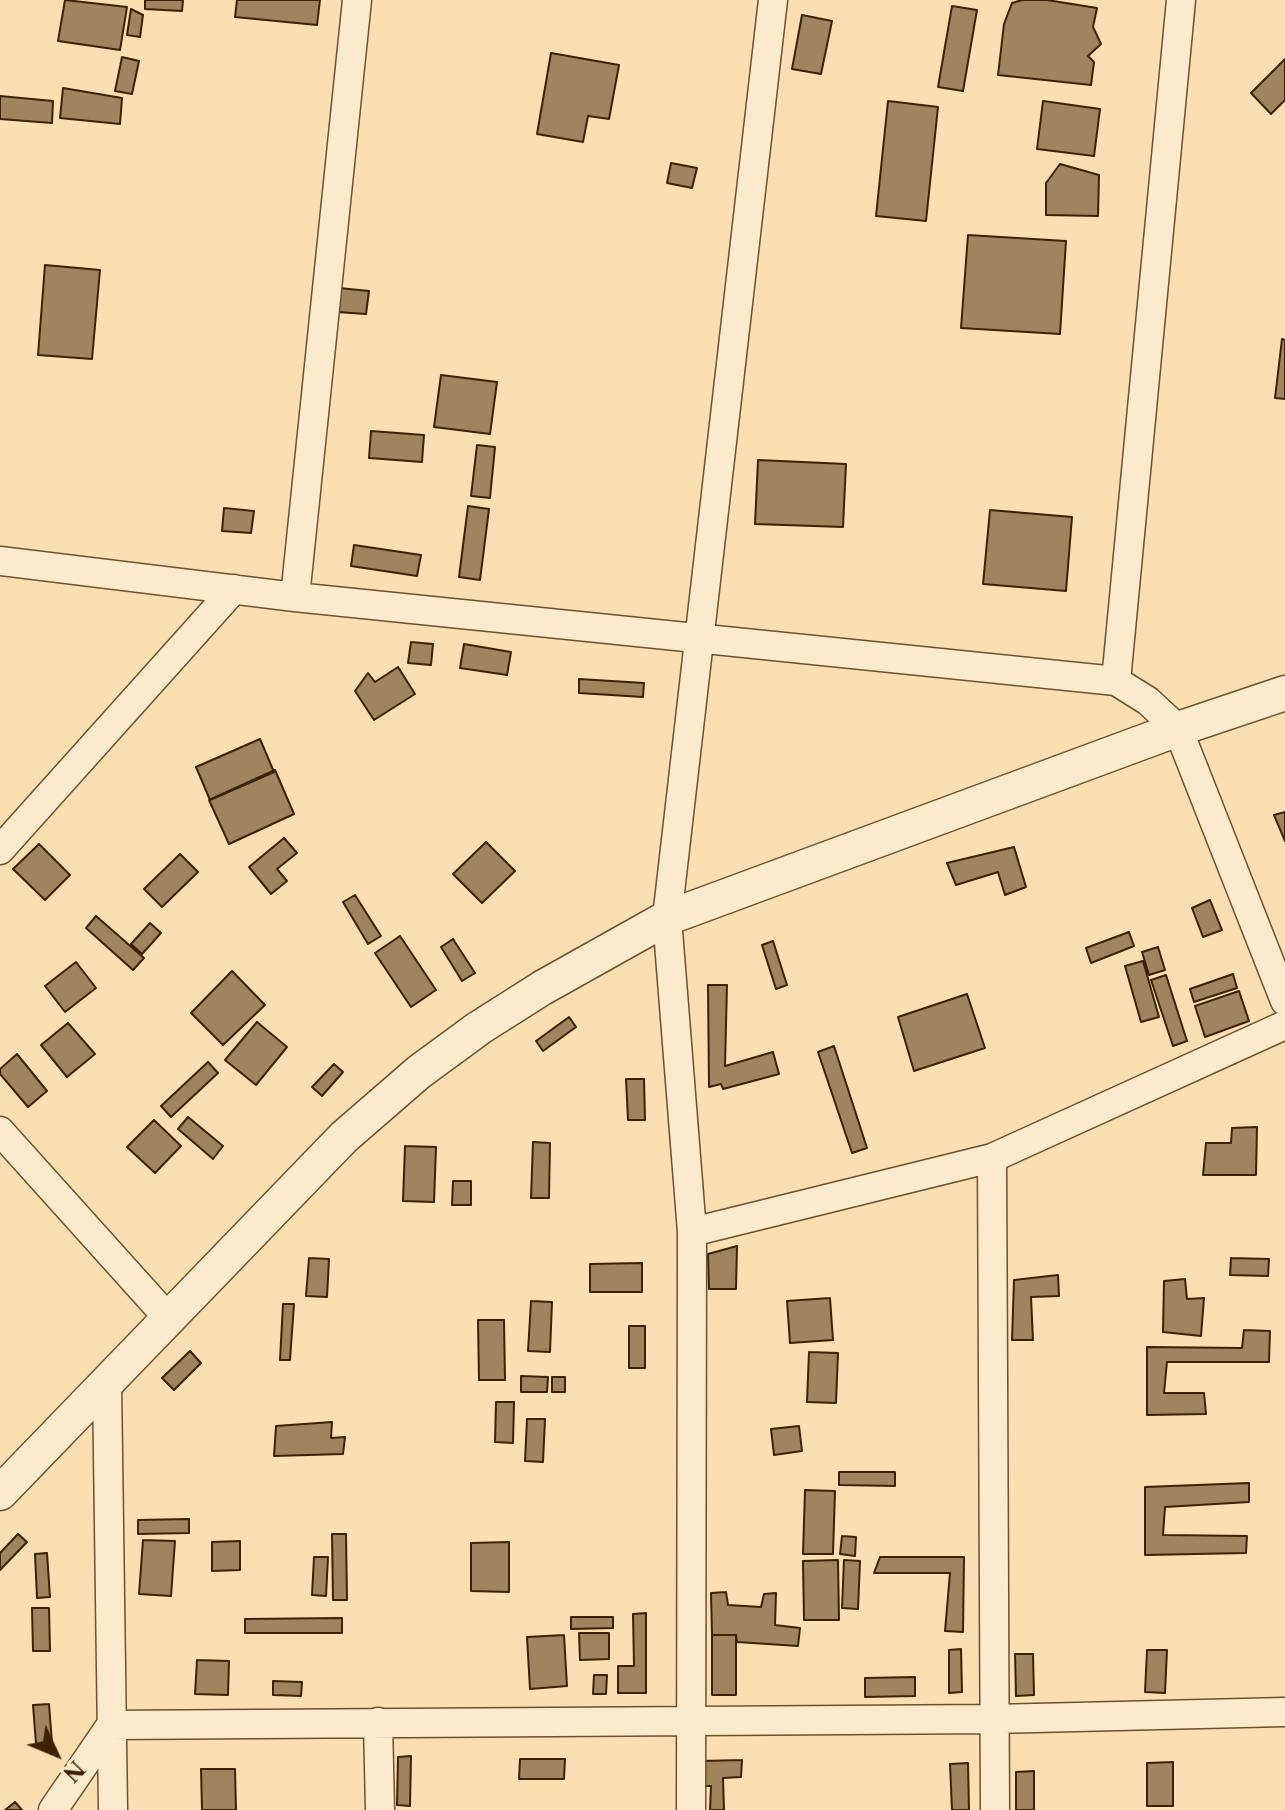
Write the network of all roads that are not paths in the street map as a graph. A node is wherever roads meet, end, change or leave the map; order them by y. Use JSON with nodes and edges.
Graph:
{"nodes":[{"id":1,"x":357,"y":0,"type":"edge"},
{"id":2,"x":773,"y":0,"type":"edge"},
{"id":3,"x":1181,"y":0,"type":"edge"},
{"id":4,"x":0,"y":561,"type":"edge"},
{"id":5,"x":234,"y":589,"type":"junction"},
{"id":6,"x":295,"y":597,"type":"junction"},
{"id":7,"x":698,"y":639,"type":"junction"},
{"id":8,"x":1116,"y":681,"type":"junction"},
{"id":9,"x":1285,"y":693,"type":"edge"},
{"id":10,"x":1178,"y":729,"type":"junction"},
{"id":11,"x":0,"y":850,"type":"edge"},
{"id":12,"x":667,"y":918,"type":"junction"},
{"id":13,"x":1285,"y":1001,"type":"edge"},
{"id":14,"x":1285,"y":1025,"type":"edge"},
{"id":15,"x":0,"y":1131,"type":"edge"},
{"id":16,"x":992,"y":1158,"type":"junction"},
{"id":17,"x":692,"y":1232,"type":"junction"},
{"id":18,"x":169,"y":1319,"type":"junction"},
{"id":19,"x":107,"y":1383,"type":"junction"},
{"id":20,"x":0,"y":1493,"type":"edge"},
{"id":21,"x":1285,"y":1712,"type":"edge"},
{"id":22,"x":993,"y":1719,"type":"junction"},
{"id":23,"x":690,"y":1720,"type":"junction"},
{"id":24,"x":378,"y":1722,"type":"junction"},
{"id":25,"x":111,"y":1725,"type":"junction"},
{"id":26,"x":53,"y":1810,"type":"edge"},
{"id":27,"x":113,"y":1810,"type":"edge"},
{"id":28,"x":380,"y":1810,"type":"edge"},
{"id":29,"x":691,"y":1810,"type":"edge"},
{"id":30,"x":995,"y":1810,"type":"edge"}],
"edges":[{"from":1,"to":6,"type":"street"},
{"from":2,"to":7,"type":"street"},
{"from":3,"to":8,"type":"street"},
{"from":4,"to":5,"type":"street"},
{"from":5,"to":6,"type":"street"},
{"from":5,"to":11,"type":"street"},
{"from":6,"to":7,"type":"street"},
{"from":7,"to":8,"type":"street"},
{"from":7,"to":12,"type":"street"},
{"from":8,"to":10,"type":"street"},
{"from":9,"to":10,"type":"street"},
{"from":10,"to":12,"type":"street"},
{"from":10,"to":13,"type":"street"},
{"from":12,"to":17,"type":"street"},
{"from":12,"to":18,"type":"street"},
{"from":14,"to":16,"type":"street"},
{"from":15,"to":18,"type":"street"},
{"from":16,"to":17,"type":"street"},
{"from":16,"to":22,"type":"street"},
{"from":17,"to":23,"type":"street"},
{"from":18,"to":19,"type":"street"},
{"from":19,"to":20,"type":"street"},
{"from":19,"to":25,"type":"street"},
{"from":21,"to":22,"type":"street"},
{"from":22,"to":23,"type":"street"},
{"from":22,"to":30,"type":"street"},
{"from":23,"to":24,"type":"street"},
{"from":23,"to":29,"type":"street"},
{"from":24,"to":25,"type":"street"},
{"from":24,"to":28,"type":"street"},
{"from":25,"to":26,"type":"street"},
{"from":25,"to":27,"type":"street"}]}
